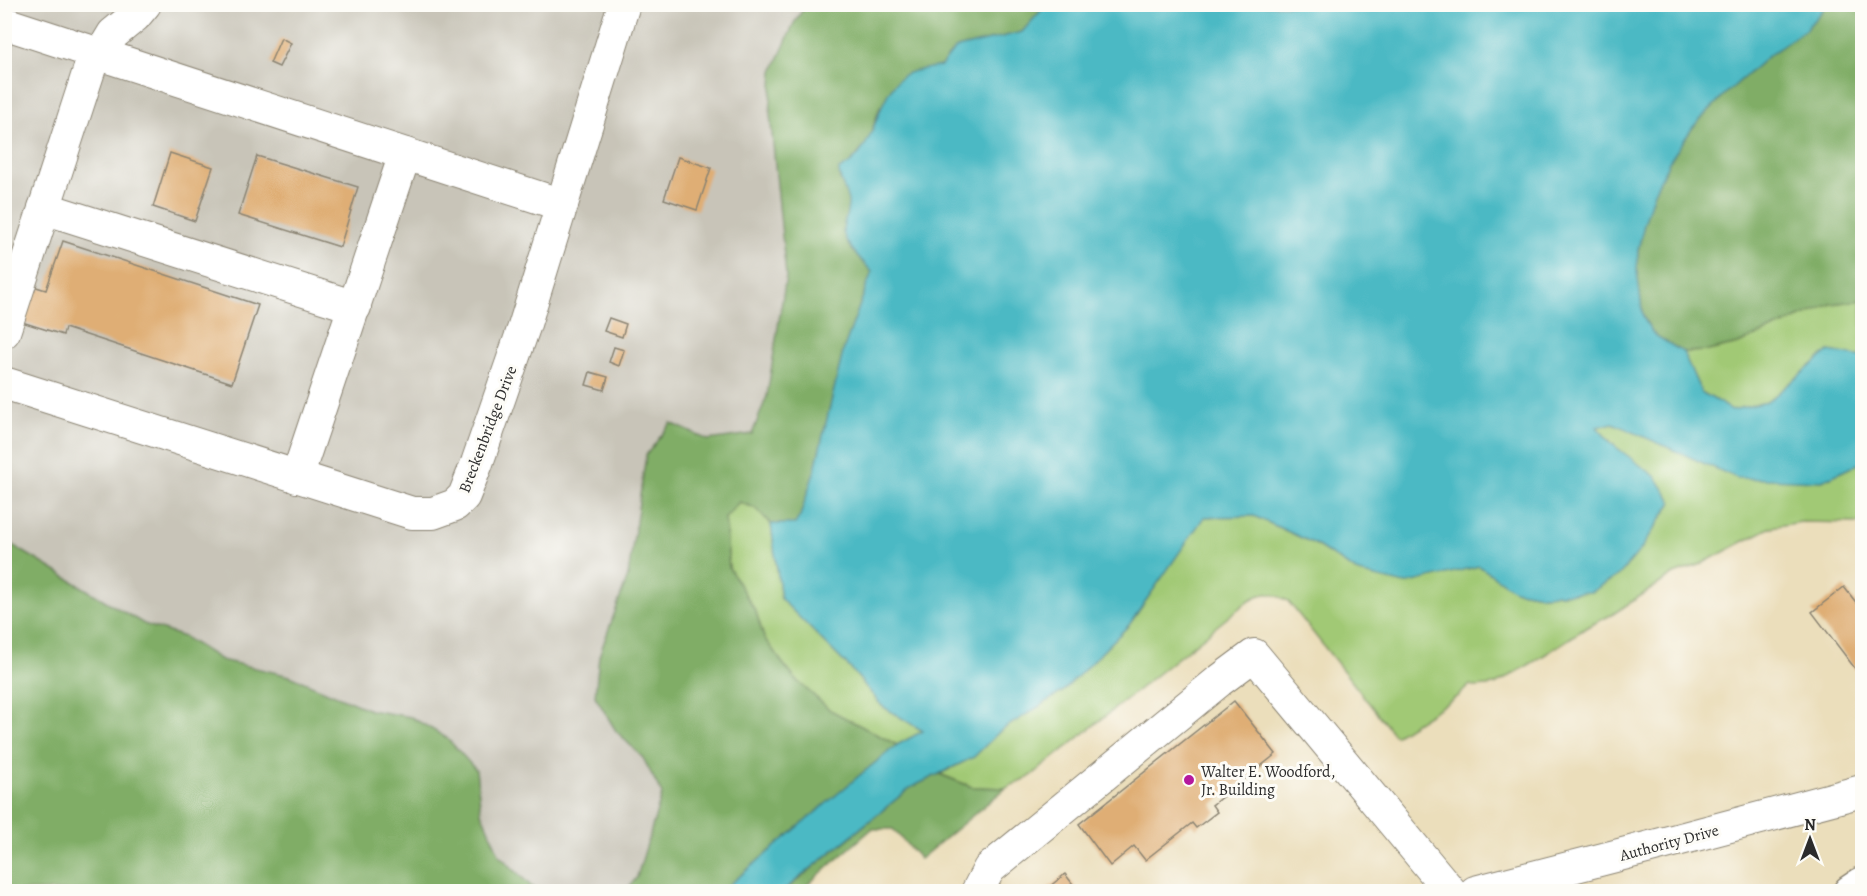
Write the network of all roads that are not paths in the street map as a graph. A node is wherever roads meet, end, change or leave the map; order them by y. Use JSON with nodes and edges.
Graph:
{"nodes":[{"id":1,"x":145,"y":4,"type":"edge"},
{"id":2,"x":624,"y":4,"type":"edge"},
{"id":3,"x":4,"y":22,"type":"edge"},
{"id":4,"x":98,"y":53,"type":"junction"},
{"id":5,"x":405,"y":154,"type":"junction"},
{"id":6,"x":562,"y":205,"type":"junction"},
{"id":7,"x":44,"y":208,"type":"junction"},
{"id":8,"x":355,"y":307,"type":"junction"},
{"id":9,"x":4,"y":332,"type":"edge"},
{"id":10,"x":4,"y":383,"type":"edge"},
{"id":11,"x":297,"y":477,"type":"junction"},
{"id":12,"x":1863,"y":791,"type":"edge"},
{"id":13,"x":1863,"y":884,"type":"edge"},
{"id":14,"x":977,"y":891,"type":"edge"},
{"id":15,"x":1451,"y":891,"type":"edge"},
{"id":16,"x":1475,"y":891,"type":"edge"},
{"id":17,"x":1851,"y":891,"type":"edge"}],
"edges":[{"from":1,"to":4,"type":"street"},
{"from":2,"to":6,"type":"street","name":"Breckenbridge Drive"},
{"from":3,"to":4,"type":"street"},
{"from":4,"to":5,"type":"street"},
{"from":4,"to":7,"type":"street"},
{"from":5,"to":6,"type":"street"},
{"from":5,"to":8,"type":"street"},
{"from":6,"to":11,"type":"street","name":"Breckenbridge Drive"},
{"from":7,"to":8,"type":"street"},
{"from":7,"to":9,"type":"street"},
{"from":8,"to":11,"type":"street"},
{"from":10,"to":11,"type":"street","name":"Breckenbridge Drive"},
{"from":12,"to":16,"type":"street","name":"Authority Drive"},
{"from":13,"to":17,"type":"highway"},
{"from":14,"to":15,"type":"street"}]}
